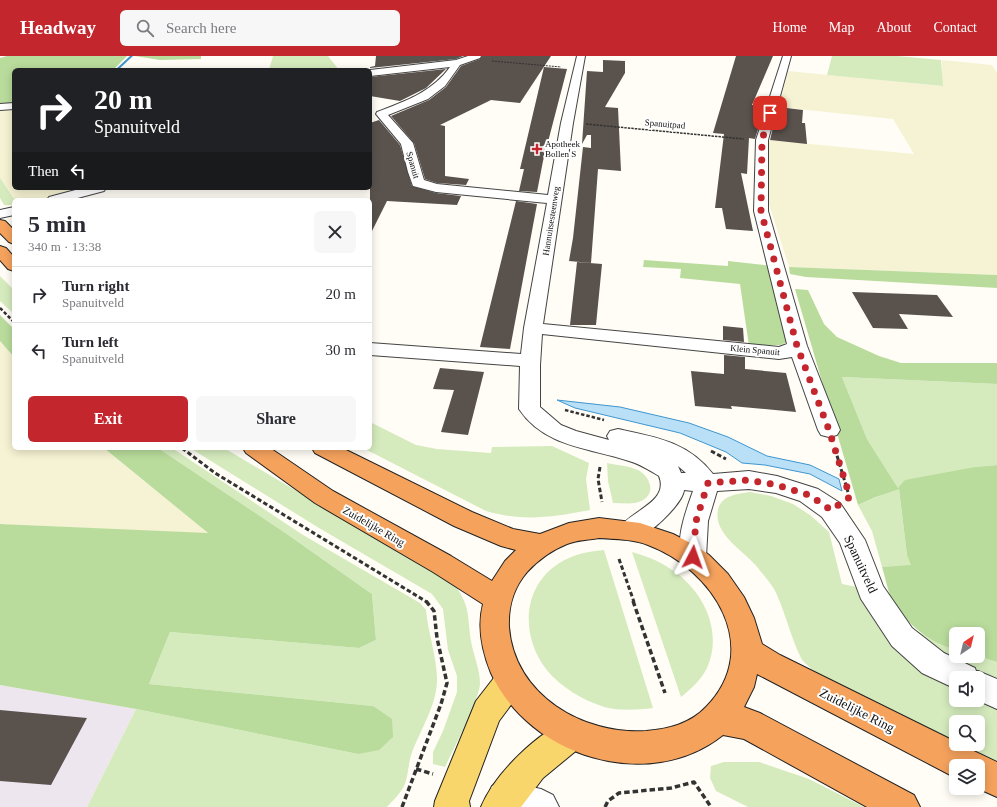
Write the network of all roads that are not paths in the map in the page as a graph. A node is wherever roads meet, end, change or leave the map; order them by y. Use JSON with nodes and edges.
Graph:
{"nodes":[{"id":1,"x":477,"y":56,"type":"edge"},
{"id":2,"x":581,"y":56,"type":"edge"},
{"id":3,"x":788,"y":56,"type":"edge"},
{"id":4,"x":462,"y":61,"type":"junction"},
{"id":5,"x":372,"y":73,"type":"edge"},
{"id":6,"x":12,"y":106,"type":"edge"},
{"id":7,"x":0,"y":107,"type":"edge"},
{"id":8,"x":375,"y":115,"type":"edge"},
{"id":9,"x":92,"y":190,"type":"edge"},
{"id":10,"x":62,"y":198,"type":"edge"},
{"id":11,"x":555,"y":200,"type":"junction"},
{"id":12,"x":12,"y":211,"type":"edge"},
{"id":13,"x":0,"y":214,"type":"edge"},
{"id":14,"x":0,"y":224,"type":"edge"},
{"id":15,"x":12,"y":237,"type":"edge"},
{"id":16,"x":0,"y":251,"type":"edge"},
{"id":17,"x":12,"y":264,"type":"edge"},
{"id":18,"x":533,"y":328,"type":"junction"},
{"id":19,"x":797,"y":346,"type":"junction"},
{"id":20,"x":372,"y":349,"type":"edge"},
{"id":21,"x":530,"y":361,"type":"junction"},
{"id":22,"x":528,"y":386,"type":"junction"},
{"id":23,"x":829,"y":430,"type":"road end"},
{"id":24,"x":257,"y":450,"type":"edge"},
{"id":25,"x":327,"y":450,"type":"edge"},
{"id":26,"x":673,"y":481,"type":"junction"},
{"id":27,"x":708,"y":483,"type":"junction"},
{"id":28,"x":631,"y":530,"type":"junction"},
{"id":29,"x":541,"y":544,"type":"junction"},
{"id":30,"x":693,"y":557,"type":"junction"},
{"id":31,"x":498,"y":599,"type":"junction"},
{"id":32,"x":748,"y":651,"type":"junction"},
{"id":33,"x":950,"y":671,"type":"edge"},
{"id":34,"x":511,"y":680,"type":"junction"},
{"id":35,"x":985,"y":688,"type":"edge"},
{"id":36,"x":997,"y":694,"type":"edge"},
{"id":37,"x":718,"y":718,"type":"junction"},
{"id":38,"x":572,"y":734,"type":"junction"},
{"id":39,"x":954,"y":759,"type":"edge"},
{"id":40,"x":985,"y":774,"type":"edge"},
{"id":41,"x":997,"y":780,"type":"edge"},
{"id":42,"x":501,"y":802,"type":"edge"},
{"id":43,"x":452,"y":807,"type":"edge"},
{"id":44,"x":541,"y":807,"type":"edge"},
{"id":45,"x":902,"y":807,"type":"edge"}],
"edges":[{"from":1,"to":4,"type":"street"},
{"from":2,"to":11,"type":"street","name":"Hannuitsesteenweg"},
{"from":3,"to":19,"type":"street"},
{"from":4,"to":5,"type":"street"},
{"from":4,"to":8,"type":"street","name":"Spanuit"},
{"from":6,"to":7,"type":"street"},
{"from":8,"to":11,"type":"street","name":"Spanuit"},
{"from":9,"to":10,"type":"street"},
{"from":11,"to":18,"type":"street","name":"Hannuitsesteenweg"},
{"from":12,"to":13,"type":"street"},
{"from":14,"to":15,"type":"highway"},
{"from":16,"to":17,"type":"highway"},
{"from":18,"to":19,"type":"street","name":"Klein Spanuit"},
{"from":18,"to":21,"type":"street","name":"Hannuitsesteenweg"},
{"from":19,"to":23,"type":"street"},
{"from":20,"to":21,"type":"street"},
{"from":21,"to":22,"type":"street","name":"Hannuitsesteenweg"},
{"from":22,"to":26,"type":"street","name":"Hannuitsesteenweg"},
{"from":22,"to":27,"type":"street"},
{"from":24,"to":31,"type":"highway","name":"Zuidelijke Ring"},
{"from":25,"to":29,"type":"highway"},
{"from":26,"to":27,"type":"street","name":"Spanuitveld"},
{"from":26,"to":28,"type":"street"},
{"from":27,"to":30,"type":"street"},
{"from":27,"to":33,"type":"street","name":"Spanuitveld"},
{"from":28,"to":29,"type":"highway"},
{"from":28,"to":30,"type":"highway"},
{"from":29,"to":31,"type":"highway"},
{"from":30,"to":32,"type":"highway"},
{"from":31,"to":34,"type":"highway"},
{"from":32,"to":37,"type":"highway"},
{"from":32,"to":39,"type":"highway","name":"Zuidelijke Ring"},
{"from":34,"to":38,"type":"highway"},
{"from":34,"to":43,"type":"main road"},
{"from":35,"to":36,"type":"street"},
{"from":37,"to":38,"type":"highway"},
{"from":37,"to":45,"type":"highway"},
{"from":38,"to":42,"type":"main road"},
{"from":40,"to":41,"type":"highway"},
{"from":42,"to":44,"type":"street"}]}
